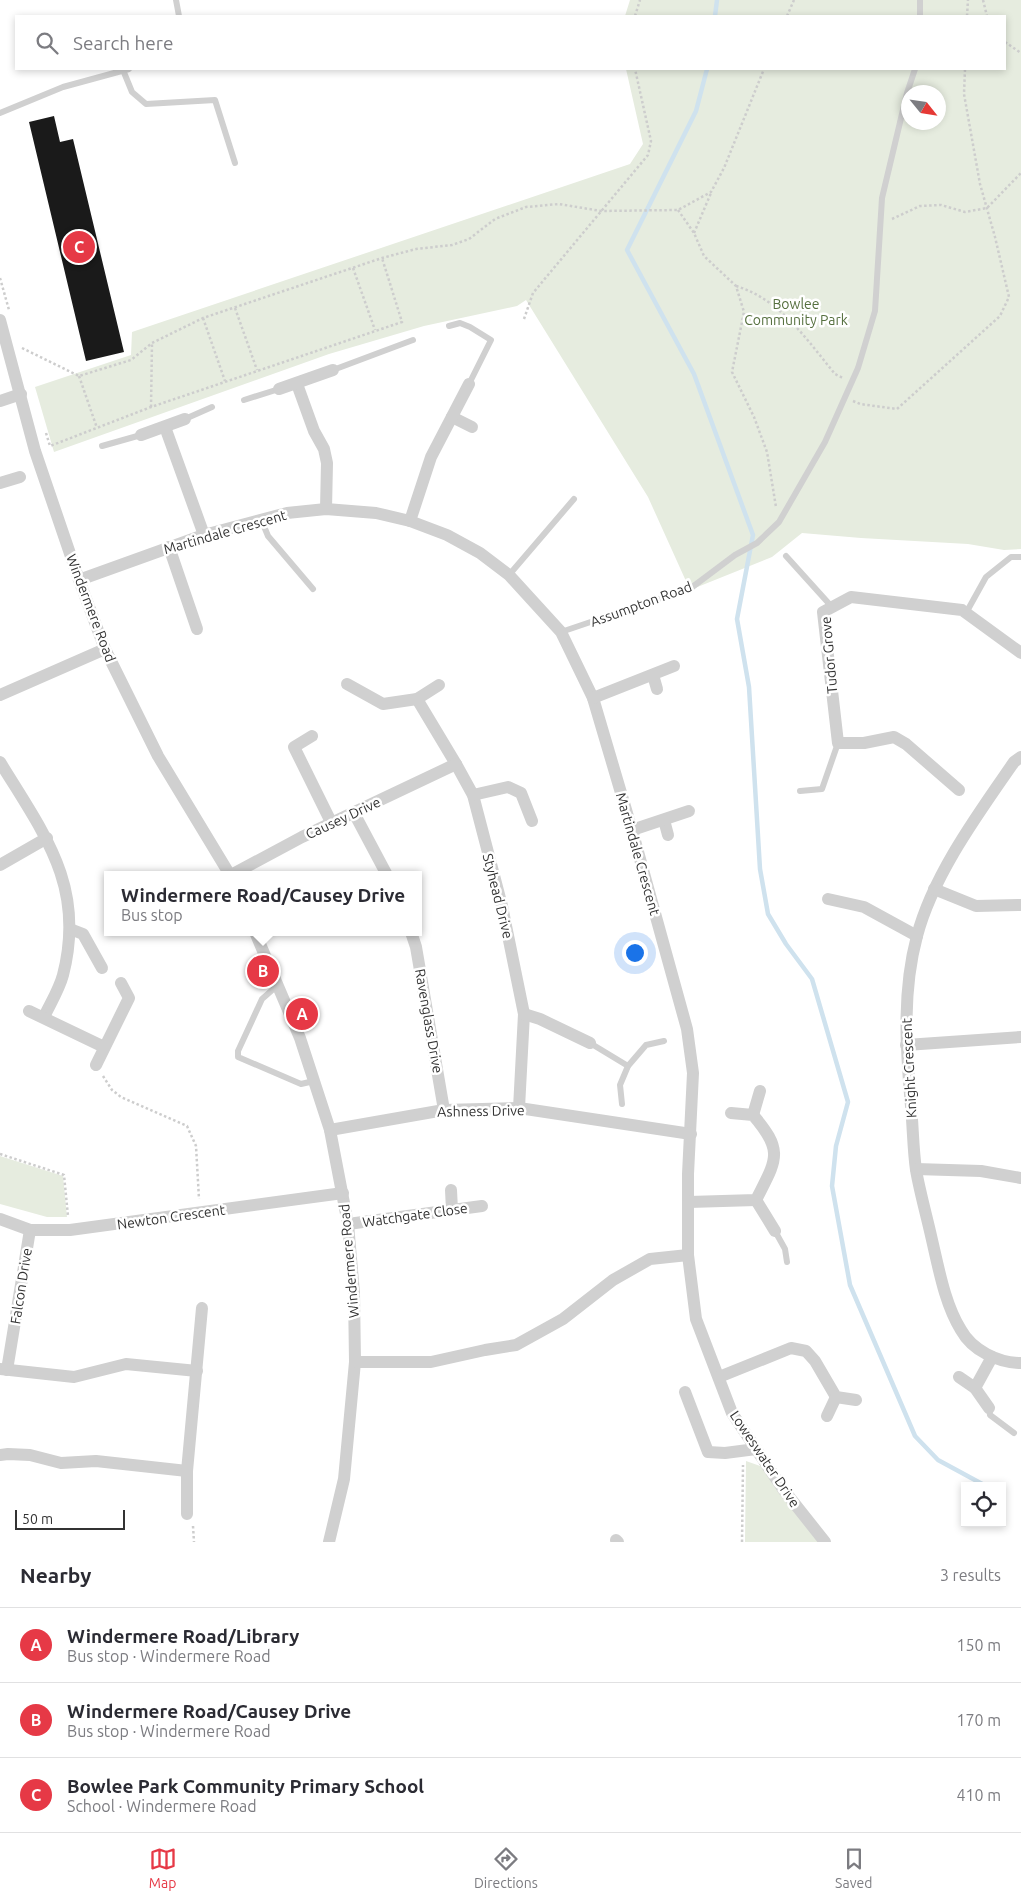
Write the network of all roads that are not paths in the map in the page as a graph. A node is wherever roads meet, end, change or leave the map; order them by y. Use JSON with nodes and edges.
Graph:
{"nodes":[{"id":1,"x":176,"y":0,"type":"edge"},
{"id":2,"x":920,"y":0,"type":"edge"},
{"id":3,"x":179,"y":15,"type":"edge"},
{"id":4,"x":920,"y":15,"type":"edge"},
{"id":5,"x":126,"y":70,"type":"edge"},
{"id":6,"x":915,"y":70,"type":"edge"},
{"id":7,"x":0,"y":113,"type":"edge"},
{"id":8,"x":235,"y":163,"type":"dead end"},
{"id":9,"x":0,"y":320,"type":"edge"},
{"id":10,"x":449,"y":326,"type":"dead end"},
{"id":11,"x":413,"y":340,"type":"dead end"},
{"id":12,"x":333,"y":370,"type":"joint"},
{"id":13,"x":296,"y":384,"type":"junction"},
{"id":14,"x":469,"y":384,"type":"joint"},
{"id":15,"x":279,"y":388,"type":"joint"},
{"id":16,"x":21,"y":394,"type":"junction"},
{"id":17,"x":244,"y":400,"type":"dead end"},
{"id":18,"x":0,"y":401,"type":"edge"},
{"id":19,"x":212,"y":407,"type":"dead end"},
{"id":20,"x":452,"y":417,"type":"junction"},
{"id":21,"x":185,"y":419,"type":"joint"},
{"id":22,"x":164,"y":427,"type":"junction"},
{"id":23,"x":472,"y":427,"type":"dead end"},
{"id":24,"x":141,"y":435,"type":"joint"},
{"id":25,"x":102,"y":446,"type":"dead end"},
{"id":26,"x":20,"y":477,"type":"dead end"},
{"id":27,"x":0,"y":483,"type":"edge"},
{"id":28,"x":574,"y":499,"type":"dead end"},
{"id":29,"x":326,"y":509,"type":"junction"},
{"id":30,"x":261,"y":519,"type":"junction"},
{"id":31,"x":410,"y":521,"type":"junction"},
{"id":32,"x":204,"y":535,"type":"junction"},
{"id":33,"x":169,"y":547,"type":"junction"},
{"id":34,"x":786,"y":556,"type":"dead end"},
{"id":35,"x":1021,"y":557,"type":"edge"},
{"id":36,"x":508,"y":575,"type":"junction"},
{"id":37,"x":78,"y":580,"type":"junction"},
{"id":38,"x":313,"y":589,"type":"dead end"},
{"id":39,"x":832,"y":607,"type":"junction"},
{"id":40,"x":966,"y":613,"type":"junction"},
{"id":41,"x":196,"y":629,"type":"dead end"},
{"id":42,"x":562,"y":632,"type":"junction"},
{"id":43,"x":104,"y":650,"type":"junction"},
{"id":44,"x":1021,"y":653,"type":"edge"},
{"id":45,"x":674,"y":666,"type":"dead end"},
{"id":46,"x":653,"y":675,"type":"junction"},
{"id":47,"x":347,"y":684,"type":"dead end"},
{"id":48,"x":439,"y":685,"type":"dead end"},
{"id":49,"x":657,"y":689,"type":"dead end"},
{"id":50,"x":0,"y":695,"type":"edge"},
{"id":51,"x":592,"y":698,"type":"junction"},
{"id":52,"x":417,"y":699,"type":"junction"},
{"id":53,"x":312,"y":736,"type":"dead end"},
{"id":54,"x":838,"y":743,"type":"junction"},
{"id":55,"x":1021,"y":757,"type":"edge"},
{"id":56,"x":0,"y":762,"type":"edge"},
{"id":57,"x":456,"y":764,"type":"junction"},
{"id":58,"x":959,"y":790,"type":"dead end"},
{"id":59,"x":800,"y":791,"type":"dead end"},
{"id":60,"x":473,"y":795,"type":"junction"},
{"id":61,"x":689,"y":811,"type":"dead end"},
{"id":62,"x":354,"y":813,"type":"junction"},
{"id":63,"x":664,"y":820,"type":"junction"},
{"id":64,"x":532,"y":821,"type":"dead end"},
{"id":65,"x":332,"y":824,"type":"junction"},
{"id":66,"x":632,"y":830,"type":"junction"},
{"id":67,"x":668,"y":835,"type":"dead end"},
{"id":68,"x":47,"y":838,"type":"junction"},
{"id":69,"x":0,"y":865,"type":"edge"},
{"id":70,"x":228,"y":871,"type":"edge"},
{"id":71,"x":238,"y":871,"type":"edge"},
{"id":72,"x":385,"y":871,"type":"edge"},
{"id":73,"x":934,"y":889,"type":"junction"},
{"id":74,"x":828,"y":899,"type":"dead end"},
{"id":75,"x":1021,"y":905,"type":"edge"},
{"id":76,"x":70,"y":929,"type":"junction"},
{"id":77,"x":257,"y":936,"type":"edge"},
{"id":78,"x":412,"y":936,"type":"edge"},
{"id":79,"x":917,"y":936,"type":"junction"},
{"id":80,"x":102,"y":968,"type":"dead end"},
{"id":81,"x":121,"y":983,"type":"dead end"},
{"id":82,"x":278,"y":985,"type":"junction"},
{"id":83,"x":29,"y":1011,"type":"dead end"},
{"id":84,"x":524,"y":1014,"type":"junction"},
{"id":85,"x":44,"y":1018,"type":"junction"},
{"id":86,"x":1021,"y":1036,"type":"edge"},
{"id":87,"x":664,"y":1041,"type":"dead end"},
{"id":88,"x":590,"y":1043,"type":"joint"},
{"id":89,"x":906,"y":1045,"type":"junction"},
{"id":90,"x":104,"y":1047,"type":"junction"},
{"id":91,"x":96,"y":1065,"type":"road end"},
{"id":92,"x":628,"y":1066,"type":"junction"},
{"id":93,"x":314,"y":1081,"type":"junction"},
{"id":94,"x":760,"y":1091,"type":"dead end"},
{"id":95,"x":622,"y":1104,"type":"dead end"},
{"id":96,"x":519,"y":1108,"type":"junction"},
{"id":97,"x":444,"y":1110,"type":"junction"},
{"id":98,"x":731,"y":1113,"type":"dead end"},
{"id":99,"x":753,"y":1115,"type":"junction"},
{"id":100,"x":330,"y":1130,"type":"junction"},
{"id":101,"x":691,"y":1134,"type":"junction"},
{"id":102,"x":916,"y":1169,"type":"junction"},
{"id":103,"x":1021,"y":1178,"type":"edge"},
{"id":104,"x":451,"y":1190,"type":"dead end"},
{"id":105,"x":343,"y":1193,"type":"junction"},
{"id":106,"x":756,"y":1200,"type":"junction"},
{"id":107,"x":689,"y":1202,"type":"junction"},
{"id":108,"x":482,"y":1206,"type":"dead end"},
{"id":109,"x":452,"y":1210,"type":"junction"},
{"id":110,"x":0,"y":1219,"type":"edge"},
{"id":111,"x":348,"y":1224,"type":"junction"},
{"id":112,"x":30,"y":1230,"type":"junction"},
{"id":113,"x":775,"y":1231,"type":"joint"},
{"id":114,"x":688,"y":1255,"type":"junction"},
{"id":115,"x":787,"y":1262,"type":"dead end"},
{"id":116,"x":202,"y":1308,"type":"dead end"},
{"id":117,"x":992,"y":1357,"type":"junction"},
{"id":118,"x":355,"y":1362,"type":"junction"},
{"id":119,"x":1021,"y":1363,"type":"edge"},
{"id":120,"x":3,"y":1370,"type":"edge"},
{"id":121,"x":197,"y":1371,"type":"junction"},
{"id":122,"x":719,"y":1377,"type":"junction"},
{"id":123,"x":959,"y":1377,"type":"dead end"},
{"id":124,"x":975,"y":1388,"type":"junction"},
{"id":125,"x":685,"y":1392,"type":"dead end"},
{"id":126,"x":836,"y":1397,"type":"junction"},
{"id":127,"x":856,"y":1400,"type":"dead end"},
{"id":128,"x":989,"y":1408,"type":"joint"},
{"id":129,"x":827,"y":1416,"type":"dead end"},
{"id":130,"x":1014,"y":1433,"type":"dead end"},
{"id":131,"x":756,"y":1449,"type":"junction"},
{"id":132,"x":0,"y":1455,"type":"edge"},
{"id":133,"x":188,"y":1471,"type":"junction"},
{"id":134,"x":187,"y":1514,"type":"dead end"},
{"id":135,"x":328,"y":1542,"type":"edge"},
{"id":136,"x":825,"y":1542,"type":"edge"}],
"edges":[{"from":1,"to":3,"type":"lane"},
{"from":2,"to":4,"type":"lane"},
{"from":5,"to":7,"type":"lane"},
{"from":5,"to":8,"type":"lane"},
{"from":6,"to":42,"type":"lane","name":"Assumpton Road"},
{"from":9,"to":16,"type":"street","name":"Windermere Road"},
{"from":10,"to":14,"type":"lane"},
{"from":11,"to":12,"type":"lane"},
{"from":12,"to":13,"type":"street"},
{"from":13,"to":15,"type":"street"},
{"from":13,"to":29,"type":"street"},
{"from":14,"to":20,"type":"street"},
{"from":15,"to":17,"type":"lane"},
{"from":16,"to":18,"type":"street"},
{"from":16,"to":37,"type":"street","name":"Windermere Road"},
{"from":19,"to":21,"type":"lane"},
{"from":20,"to":23,"type":"street"},
{"from":20,"to":31,"type":"street"},
{"from":21,"to":22,"type":"street"},
{"from":22,"to":24,"type":"street"},
{"from":22,"to":32,"type":"street"},
{"from":24,"to":25,"type":"lane"},
{"from":26,"to":27,"type":"street"},
{"from":28,"to":36,"type":"lane"},
{"from":29,"to":30,"type":"street","name":"Martindale Crescent"},
{"from":29,"to":31,"type":"street","name":"Martindale Crescent"},
{"from":30,"to":32,"type":"street","name":"Martindale Crescent"},
{"from":30,"to":38,"type":"lane"},
{"from":31,"to":36,"type":"street","name":"Martindale Crescent"},
{"from":32,"to":33,"type":"street","name":"Martindale Crescent"},
{"from":33,"to":37,"type":"street","name":"Martindale Crescent"},
{"from":33,"to":41,"type":"street"},
{"from":34,"to":39,"type":"lane"},
{"from":35,"to":40,"type":"lane"},
{"from":36,"to":42,"type":"street","name":"Martindale Crescent"},
{"from":37,"to":43,"type":"street","name":"Windermere Road"},
{"from":39,"to":40,"type":"street","name":"Tudor Grove"},
{"from":39,"to":54,"type":"street","name":"Tudor Grove"},
{"from":40,"to":44,"type":"street","name":"Tudor Grove"},
{"from":42,"to":51,"type":"street","name":"Martindale Crescent"},
{"from":43,"to":50,"type":"street"},
{"from":43,"to":70,"type":"street","name":"Windermere Road"},
{"from":45,"to":46,"type":"street"},
{"from":46,"to":49,"type":"street"},
{"from":46,"to":51,"type":"street"},
{"from":47,"to":52,"type":"street"},
{"from":48,"to":52,"type":"street"},
{"from":51,"to":66,"type":"street","name":"Martindale Crescent"},
{"from":52,"to":57,"type":"street","name":"Styhead Drive"},
{"from":53,"to":65,"type":"street"},
{"from":54,"to":58,"type":"street"},
{"from":54,"to":59,"type":"lane"},
{"from":55,"to":73,"type":"street","name":"Knight Crescent"},
{"from":56,"to":68,"type":"street"},
{"from":57,"to":60,"type":"street","name":"Styhead Drive"},
{"from":57,"to":62,"type":"street","name":"Causey Drive"},
{"from":60,"to":64,"type":"street"},
{"from":60,"to":84,"type":"street","name":"Styhead Drive"},
{"from":61,"to":63,"type":"street"},
{"from":62,"to":65,"type":"street","name":"Causey Drive"},
{"from":62,"to":72,"type":"street"},
{"from":63,"to":66,"type":"street"},
{"from":63,"to":67,"type":"street"},
{"from":65,"to":71,"type":"street","name":"Causey Drive"},
{"from":66,"to":101,"type":"street","name":"Martindale Crescent"},
{"from":68,"to":69,"type":"street"},
{"from":68,"to":76,"type":"street"},
{"from":73,"to":75,"type":"street"},
{"from":73,"to":79,"type":"street","name":"Knight Crescent"},
{"from":74,"to":79,"type":"street"},
{"from":76,"to":80,"type":"street"},
{"from":76,"to":85,"type":"street"},
{"from":77,"to":82,"type":"street","name":"Windermere Road"},
{"from":78,"to":97,"type":"street","name":"Ravenglass Drive"},
{"from":79,"to":89,"type":"street","name":"Knight Crescent"},
{"from":81,"to":90,"type":"street"},
{"from":82,"to":93,"type":"street","name":"Windermere Road"},
{"from":82,"to":93,"type":"lane"},
{"from":83,"to":85,"type":"street"},
{"from":84,"to":88,"type":"street"},
{"from":84,"to":96,"type":"street","name":"Styhead Drive"},
{"from":85,"to":90,"type":"street"},
{"from":86,"to":89,"type":"street"},
{"from":87,"to":92,"type":"lane"},
{"from":88,"to":92,"type":"lane"},
{"from":89,"to":102,"type":"street","name":"Knight Crescent"},
{"from":90,"to":91,"type":"street"},
{"from":92,"to":95,"type":"lane"},
{"from":93,"to":100,"type":"street","name":"Windermere Road"},
{"from":94,"to":99,"type":"street"},
{"from":96,"to":97,"type":"street","name":"Ashness Drive"},
{"from":96,"to":101,"type":"street","name":"Ashness Drive"},
{"from":97,"to":100,"type":"street","name":"Ashness Drive"},
{"from":98,"to":99,"type":"street"},
{"from":99,"to":106,"type":"street"},
{"from":100,"to":105,"type":"street","name":"Windermere Road"},
{"from":101,"to":107,"type":"street","name":"Martindale Crescent"},
{"from":102,"to":103,"type":"street"},
{"from":102,"to":117,"type":"street","name":"Knight Crescent"},
{"from":104,"to":109,"type":"street"},
{"from":105,"to":111,"type":"street","name":"Windermere Road"},
{"from":105,"to":112,"type":"street","name":"Newton Crescent"},
{"from":106,"to":107,"type":"street"},
{"from":106,"to":113,"type":"street"},
{"from":107,"to":114,"type":"street","name":"Martindale Crescent"},
{"from":108,"to":109,"type":"street","name":"Watchgate Close"},
{"from":109,"to":111,"type":"street","name":"Watchgate Close"},
{"from":110,"to":112,"type":"street","name":"Newton Crescent"},
{"from":111,"to":118,"type":"street","name":"Windermere Road"},
{"from":112,"to":120,"type":"street","name":"Falcon Drive"},
{"from":113,"to":115,"type":"lane"},
{"from":114,"to":118,"type":"street"},
{"from":114,"to":122,"type":"street","name":"Loweswater Drive"},
{"from":116,"to":121,"type":"street"},
{"from":117,"to":119,"type":"street","name":"Knight Crescent"},
{"from":117,"to":124,"type":"street"},
{"from":118,"to":135,"type":"street","name":"Windermere Road"},
{"from":120,"to":121,"type":"street"},
{"from":121,"to":133,"type":"street"},
{"from":122,"to":126,"type":"street"},
{"from":122,"to":131,"type":"street","name":"Loweswater Drive"},
{"from":123,"to":124,"type":"street"},
{"from":124,"to":128,"type":"street"},
{"from":125,"to":131,"type":"street"},
{"from":126,"to":127,"type":"street"},
{"from":126,"to":129,"type":"street"},
{"from":128,"to":130,"type":"lane"},
{"from":131,"to":136,"type":"street","name":"Loweswater Drive"},
{"from":132,"to":133,"type":"street"},
{"from":133,"to":134,"type":"street"}]}
